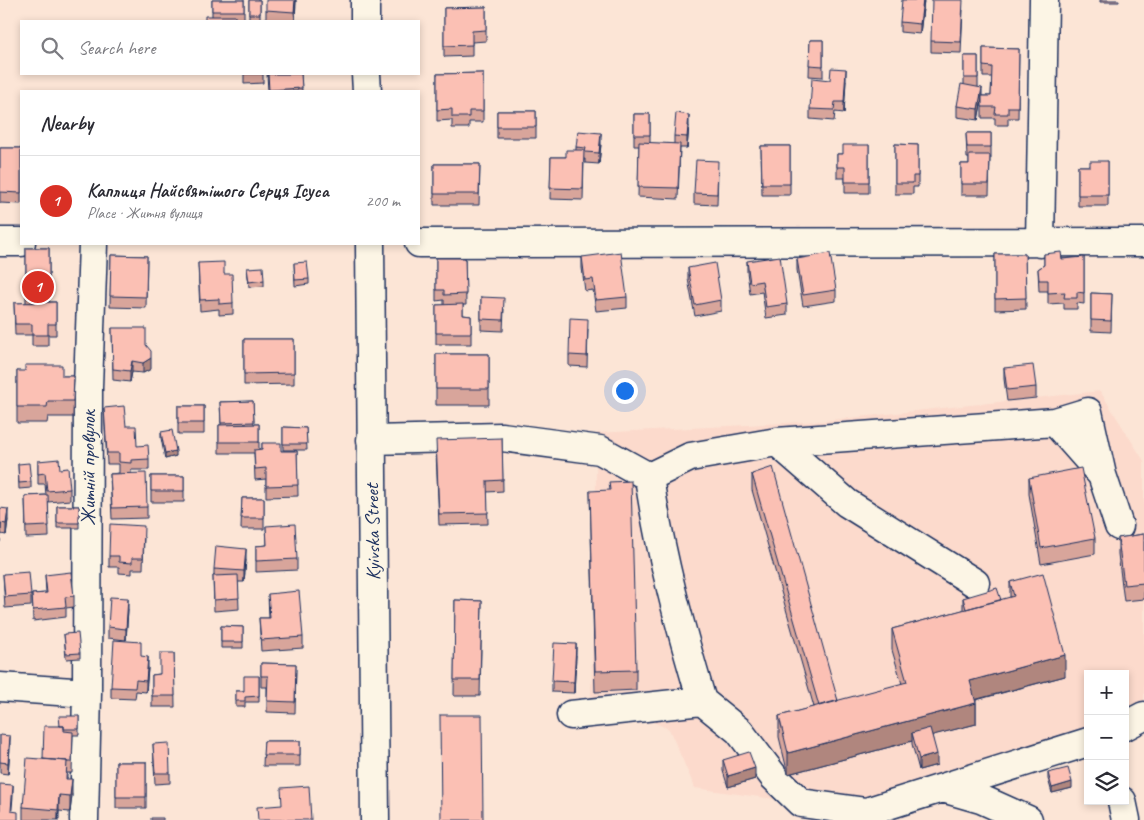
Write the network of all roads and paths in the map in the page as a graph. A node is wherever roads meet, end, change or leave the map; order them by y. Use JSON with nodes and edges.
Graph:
{"nodes":[{"id":1,"x":365,"y":0,"type":"edge"},
{"id":2,"x":1044,"y":0,"type":"edge"},
{"id":3,"x":365,"y":20,"type":"edge"},
{"id":4,"x":366,"y":75,"type":"edge"},
{"id":5,"x":367,"y":90,"type":"edge"},
{"id":6,"x":0,"y":242,"type":"edge"},
{"id":7,"x":20,"y":242,"type":"edge"},
{"id":8,"x":1144,"y":242,"type":"edge"},
{"id":9,"x":420,"y":243,"type":"edge"},
{"id":10,"x":1040,"y":243,"type":"junction"},
{"id":11,"x":93,"y":245,"type":"edge"},
{"id":12,"x":370,"y":245,"type":"edge"},
{"id":13,"x":371,"y":440,"type":"junction"},
{"id":14,"x":777,"y":442,"type":"junction"},
{"id":15,"x":649,"y":477,"type":"junction"},
{"id":16,"x":1119,"y":526,"type":"dead end"},
{"id":17,"x":975,"y":583,"type":"dead end"},
{"id":18,"x":0,"y":687,"type":"edge"},
{"id":19,"x":87,"y":693,"type":"junction"},
{"id":20,"x":702,"y":701,"type":"junction"},
{"id":21,"x":571,"y":715,"type":"dead end"},
{"id":22,"x":1144,"y":716,"type":"edge"},
{"id":23,"x":1129,"y":724,"type":"edge"},
{"id":24,"x":1084,"y":743,"type":"edge"},
{"id":25,"x":943,"y":788,"type":"junction"},
{"id":26,"x":1123,"y":805,"type":"edge"},
{"id":27,"x":84,"y":820,"type":"edge"},
{"id":28,"x":375,"y":820,"type":"edge"},
{"id":29,"x":1028,"y":820,"type":"edge"},
{"id":30,"x":1126,"y":820,"type":"edge"}],
"edges":[{"from":1,"to":3,"type":"street"},
{"from":2,"to":10,"type":"street"},
{"from":4,"to":5,"type":"street"},
{"from":6,"to":7,"type":"street"},
{"from":8,"to":10,"type":"street"},
{"from":9,"to":10,"type":"street"},
{"from":11,"to":19,"type":"street","name":"Житній провулок"},
{"from":12,"to":13,"type":"street","name":"Kyivska Street"},
{"from":13,"to":15,"type":"street"},
{"from":13,"to":28,"type":"street","name":"Kyivska Street"},
{"from":14,"to":15,"type":"street"},
{"from":14,"to":16,"type":"street"},
{"from":14,"to":17,"type":"street"},
{"from":15,"to":20,"type":"street"},
{"from":18,"to":19,"type":"street"},
{"from":19,"to":27,"type":"street","name":"Житній провулок"},
{"from":20,"to":21,"type":"street"},
{"from":20,"to":25,"type":"street"},
{"from":22,"to":23,"type":"street"},
{"from":24,"to":25,"type":"street"},
{"from":25,"to":29,"type":"street"},
{"from":26,"to":30,"type":"street"}]}
